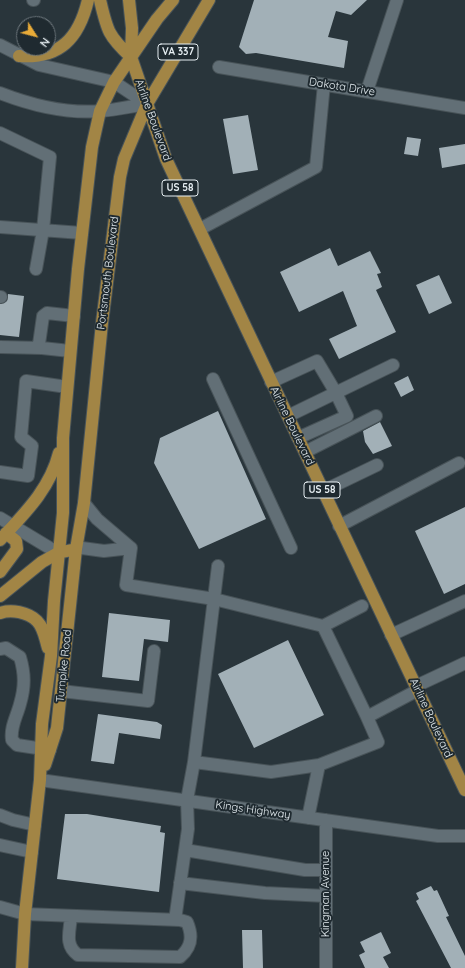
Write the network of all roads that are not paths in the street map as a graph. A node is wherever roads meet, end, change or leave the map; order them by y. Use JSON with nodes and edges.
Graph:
{"nodes":[{"id":1,"x":88,"y":0,"type":"edge"},
{"id":2,"x":100,"y":0,"type":"edge"},
{"id":3,"x":129,"y":0,"type":"edge"},
{"id":4,"x":173,"y":0,"type":"edge"},
{"id":5,"x":209,"y":0,"type":"edge"},
{"id":6,"x":397,"y":0,"type":"edge"},
{"id":7,"x":0,"y":45,"type":"edge"},
{"id":8,"x":56,"y":51,"type":"edge"},
{"id":9,"x":16,"y":54,"type":"edge"},
{"id":10,"x":19,"y":56,"type":"joint"},
{"id":11,"x":39,"y":56,"type":"edge"},
{"id":12,"x":131,"y":57,"type":"junction"},
{"id":13,"x":219,"y":67,"type":"dead end"},
{"id":14,"x":114,"y":82,"type":"junction"},
{"id":15,"x":324,"y":84,"type":"junction"},
{"id":16,"x":368,"y":91,"type":"junction"},
{"id":17,"x":0,"y":93,"type":"edge"},
{"id":18,"x":147,"y":104,"type":"junction"},
{"id":19,"x":465,"y":108,"type":"edge"},
{"id":20,"x":100,"y":112,"type":"junction"},
{"id":21,"x":0,"y":133,"type":"edge"},
{"id":22,"x":0,"y":227,"type":"edge"},
{"id":23,"x":200,"y":229,"type":"junction"},
{"id":24,"x":43,"y":230,"type":"junction"},
{"id":25,"x":82,"y":233,"type":"junction"},
{"id":26,"x":36,"y":269,"type":"dead end"},
{"id":27,"x":74,"y":316,"type":"junction"},
{"id":28,"x":0,"y":347,"type":"edge"},
{"id":29,"x":42,"y":348,"type":"junction"},
{"id":30,"x":70,"y":351,"type":"junction"},
{"id":31,"x":393,"y":365,"type":"dead end"},
{"id":32,"x":213,"y":379,"type":"dead end"},
{"id":33,"x":271,"y":382,"type":"junction"},
{"id":34,"x":67,"y":387,"type":"junction"},
{"id":35,"x":336,"y":393,"type":"junction"},
{"id":36,"x":288,"y":416,"type":"junction"},
{"id":37,"x":376,"y":416,"type":"dead end"},
{"id":38,"x":62,"y":438,"type":"junction"},
{"id":39,"x":298,"y":438,"type":"junction"},
{"id":40,"x":305,"y":452,"type":"junction"},
{"id":41,"x":459,"y":463,"type":"dead end"},
{"id":42,"x":377,"y":465,"type":"dead end"},
{"id":43,"x":0,"y":472,"type":"edge"},
{"id":44,"x":323,"y":491,"type":"junction"},
{"id":45,"x":84,"y":504,"type":"junction"},
{"id":46,"x":0,"y":518,"type":"edge"},
{"id":47,"x":340,"y":526,"type":"junction"},
{"id":48,"x":6,"y":533,"type":"edge"},
{"id":49,"x":130,"y":548,"type":"junction"},
{"id":50,"x":291,"y":548,"type":"dead end"},
{"id":51,"x":76,"y":549,"type":"junction"},
{"id":52,"x":58,"y":553,"type":"junction"},
{"id":53,"x":218,"y":566,"type":"dead end"},
{"id":54,"x":0,"y":572,"type":"edge"},
{"id":55,"x":0,"y":596,"type":"edge"},
{"id":56,"x":214,"y":599,"type":"junction"},
{"id":57,"x":465,"y":601,"type":"edge"},
{"id":58,"x":362,"y":606,"type":"dead end"},
{"id":59,"x":0,"y":613,"type":"edge"},
{"id":60,"x":323,"y":626,"type":"junction"},
{"id":61,"x":392,"y":635,"type":"junction"},
{"id":62,"x":0,"y":649,"type":"edge"},
{"id":63,"x":154,"y":651,"type":"dead end"},
{"id":64,"x":50,"y":656,"type":"junction"},
{"id":65,"x":465,"y":663,"type":"edge"},
{"id":66,"x":417,"y":688,"type":"junction"},
{"id":67,"x":61,"y":691,"type":"junction"},
{"id":68,"x":367,"y":718,"type":"junction"},
{"id":69,"x":46,"y":750,"type":"junction"},
{"id":70,"x":194,"y":762,"type":"junction"},
{"id":71,"x":319,"y":766,"type":"junction"},
{"id":72,"x":40,"y":780,"type":"junction"},
{"id":73,"x":465,"y":790,"type":"edge"},
{"id":74,"x":187,"y":800,"type":"junction"},
{"id":75,"x":0,"y":815,"type":"edge"},
{"id":76,"x":308,"y":818,"type":"junction"},
{"id":77,"x":326,"y":820,"type":"junction"},
{"id":78,"x":35,"y":825,"type":"junction"},
{"id":79,"x":465,"y":836,"type":"edge"},
{"id":80,"x":0,"y":845,"type":"edge"},
{"id":81,"x":185,"y":850,"type":"junction"},
{"id":82,"x":32,"y":852,"type":"junction"},
{"id":83,"x":326,"y":870,"type":"junction"},
{"id":84,"x":180,"y":884,"type":"junction"},
{"id":85,"x":326,"y":896,"type":"junction"},
{"id":86,"x":0,"y":906,"type":"edge"},
{"id":87,"x":25,"y":914,"type":"junction"},
{"id":88,"x":71,"y":916,"type":"junction"},
{"id":89,"x":175,"y":920,"type":"junction"},
{"id":90,"x":22,"y":968,"type":"edge"},
{"id":91,"x":326,"y":968,"type":"edge"}],
"edges":[{"from":1,"to":8,"type":"main road"},
{"from":2,"to":12,"type":"main road","name":"Airline Boulevard","number":"US 58"},
{"from":3,"to":12,"type":"main road","name":"Airline Boulevard","number":"US 58"},
{"from":4,"to":12,"type":"main road","number":"VA 337"},
{"from":5,"to":18,"type":"main road","name":"Portsmouth Boulevard","number":"VA 337"},
{"from":6,"to":16,"type":"street"},
{"from":7,"to":9,"type":"street"},
{"from":10,"to":11,"type":"main road"},
{"from":10,"to":14,"type":"street"},
{"from":12,"to":14,"type":"main road"},
{"from":12,"to":18,"type":"main road","name":"Airline Boulevard","number":"US 58"},
{"from":13,"to":15,"type":"street","name":"Dakota Drive"},
{"from":14,"to":18,"type":"street"},
{"from":14,"to":20,"type":"main road"},
{"from":15,"to":16,"type":"street","name":"Dakota Drive"},
{"from":15,"to":23,"type":"street"},
{"from":16,"to":19,"type":"street","name":"Dakota Drive"},
{"from":17,"to":20,"type":"street"},
{"from":18,"to":20,"type":"street"},
{"from":18,"to":23,"type":"main road","name":"Airline Boulevard","number":"US 58"},
{"from":18,"to":45,"type":"main road","name":"Portsmouth Boulevard"},
{"from":20,"to":25,"type":"main road"},
{"from":21,"to":24,"type":"street"},
{"from":22,"to":24,"type":"street"},
{"from":23,"to":33,"type":"main road","name":"Airline Boulevard","number":"US 58"},
{"from":24,"to":25,"type":"street"},
{"from":24,"to":26,"type":"street"},
{"from":25,"to":27,"type":"main road"},
{"from":27,"to":29,"type":"street"},
{"from":27,"to":30,"type":"main road"},
{"from":28,"to":29,"type":"street"},
{"from":29,"to":30,"type":"street"},
{"from":30,"to":34,"type":"main road"},
{"from":31,"to":35,"type":"street"},
{"from":32,"to":50,"type":"street"},
{"from":33,"to":35,"type":"street"},
{"from":33,"to":36,"type":"main road","name":"Airline Boulevard","number":"US 58"},
{"from":34,"to":38,"type":"main road"},
{"from":34,"to":43,"type":"street"},
{"from":35,"to":36,"type":"street"},
{"from":35,"to":39,"type":"street"},
{"from":36,"to":39,"type":"main road","name":"Airline Boulevard","number":"US 58"},
{"from":37,"to":40,"type":"street"},
{"from":38,"to":48,"type":"main road"},
{"from":38,"to":52,"type":"main road"},
{"from":39,"to":40,"type":"main road","name":"Airline Boulevard","number":"US 58"},
{"from":40,"to":44,"type":"main road","name":"Airline Boulevard","number":"US 58"},
{"from":41,"to":47,"type":"street"},
{"from":42,"to":44,"type":"street"},
{"from":44,"to":47,"type":"main road","name":"Airline Boulevard","number":"US 58"},
{"from":45,"to":49,"type":"street"},
{"from":45,"to":51,"type":"main road","name":"Portsmouth Boulevard"},
{"from":46,"to":48,"type":"street"},
{"from":47,"to":61,"type":"main road","name":"Airline Boulevard","number":"US 58"},
{"from":48,"to":52,"type":"street"},
{"from":48,"to":54,"type":"main road"},
{"from":49,"to":51,"type":"street"},
{"from":49,"to":56,"type":"street"},
{"from":51,"to":52,"type":"main road"},
{"from":51,"to":67,"type":"main road","name":"Turnpike Road"},
{"from":52,"to":55,"type":"main road"},
{"from":52,"to":64,"type":"main road","name":"Turnpike Road"},
{"from":53,"to":56,"type":"street"},
{"from":56,"to":60,"type":"street"},
{"from":56,"to":70,"type":"street"},
{"from":57,"to":61,"type":"street"},
{"from":58,"to":60,"type":"street"},
{"from":59,"to":64,"type":"main road"},
{"from":60,"to":68,"type":"street"},
{"from":61,"to":66,"type":"main road","name":"Airline Boulevard","number":"US 58"},
{"from":62,"to":69,"type":"street"},
{"from":63,"to":67,"type":"street"},
{"from":64,"to":69,"type":"main road","name":"Turnpike Road"},
{"from":65,"to":66,"type":"street"},
{"from":66,"to":68,"type":"street"},
{"from":66,"to":73,"type":"main road","name":"Airline Boulevard","number":"US 58"},
{"from":67,"to":69,"type":"main road","name":"Turnpike Road"},
{"from":68,"to":71,"type":"street"},
{"from":69,"to":72,"type":"main road","name":"Turnpike Road"},
{"from":70,"to":71,"type":"street"},
{"from":70,"to":74,"type":"street"},
{"from":71,"to":76,"type":"street"},
{"from":72,"to":74,"type":"street","name":"Kings Highway"},
{"from":72,"to":78,"type":"main road","name":"Turnpike Road"},
{"from":74,"to":76,"type":"street","name":"Kings Highway"},
{"from":74,"to":81,"type":"street"},
{"from":75,"to":78,"type":"street"},
{"from":76,"to":77,"type":"street","name":"Kings Highway"},
{"from":77,"to":79,"type":"street","name":"Kings Highway"},
{"from":77,"to":83,"type":"street","name":"Kingman Avenue"},
{"from":78,"to":82,"type":"main road","name":"Turnpike Road"},
{"from":80,"to":82,"type":"street"},
{"from":81,"to":83,"type":"street"},
{"from":81,"to":84,"type":"street"},
{"from":82,"to":87,"type":"main road","name":"Turnpike Road"},
{"from":83,"to":85,"type":"street","name":"Kingman Avenue"},
{"from":84,"to":85,"type":"street"},
{"from":84,"to":89,"type":"street"},
{"from":85,"to":91,"type":"street","name":"Kingman Avenue"},
{"from":86,"to":87,"type":"street"},
{"from":87,"to":88,"type":"street"},
{"from":87,"to":90,"type":"main road","name":"Turnpike Road"},
{"from":88,"to":89,"type":"street"},
{"from":88,"to":89,"type":"street"}]}
